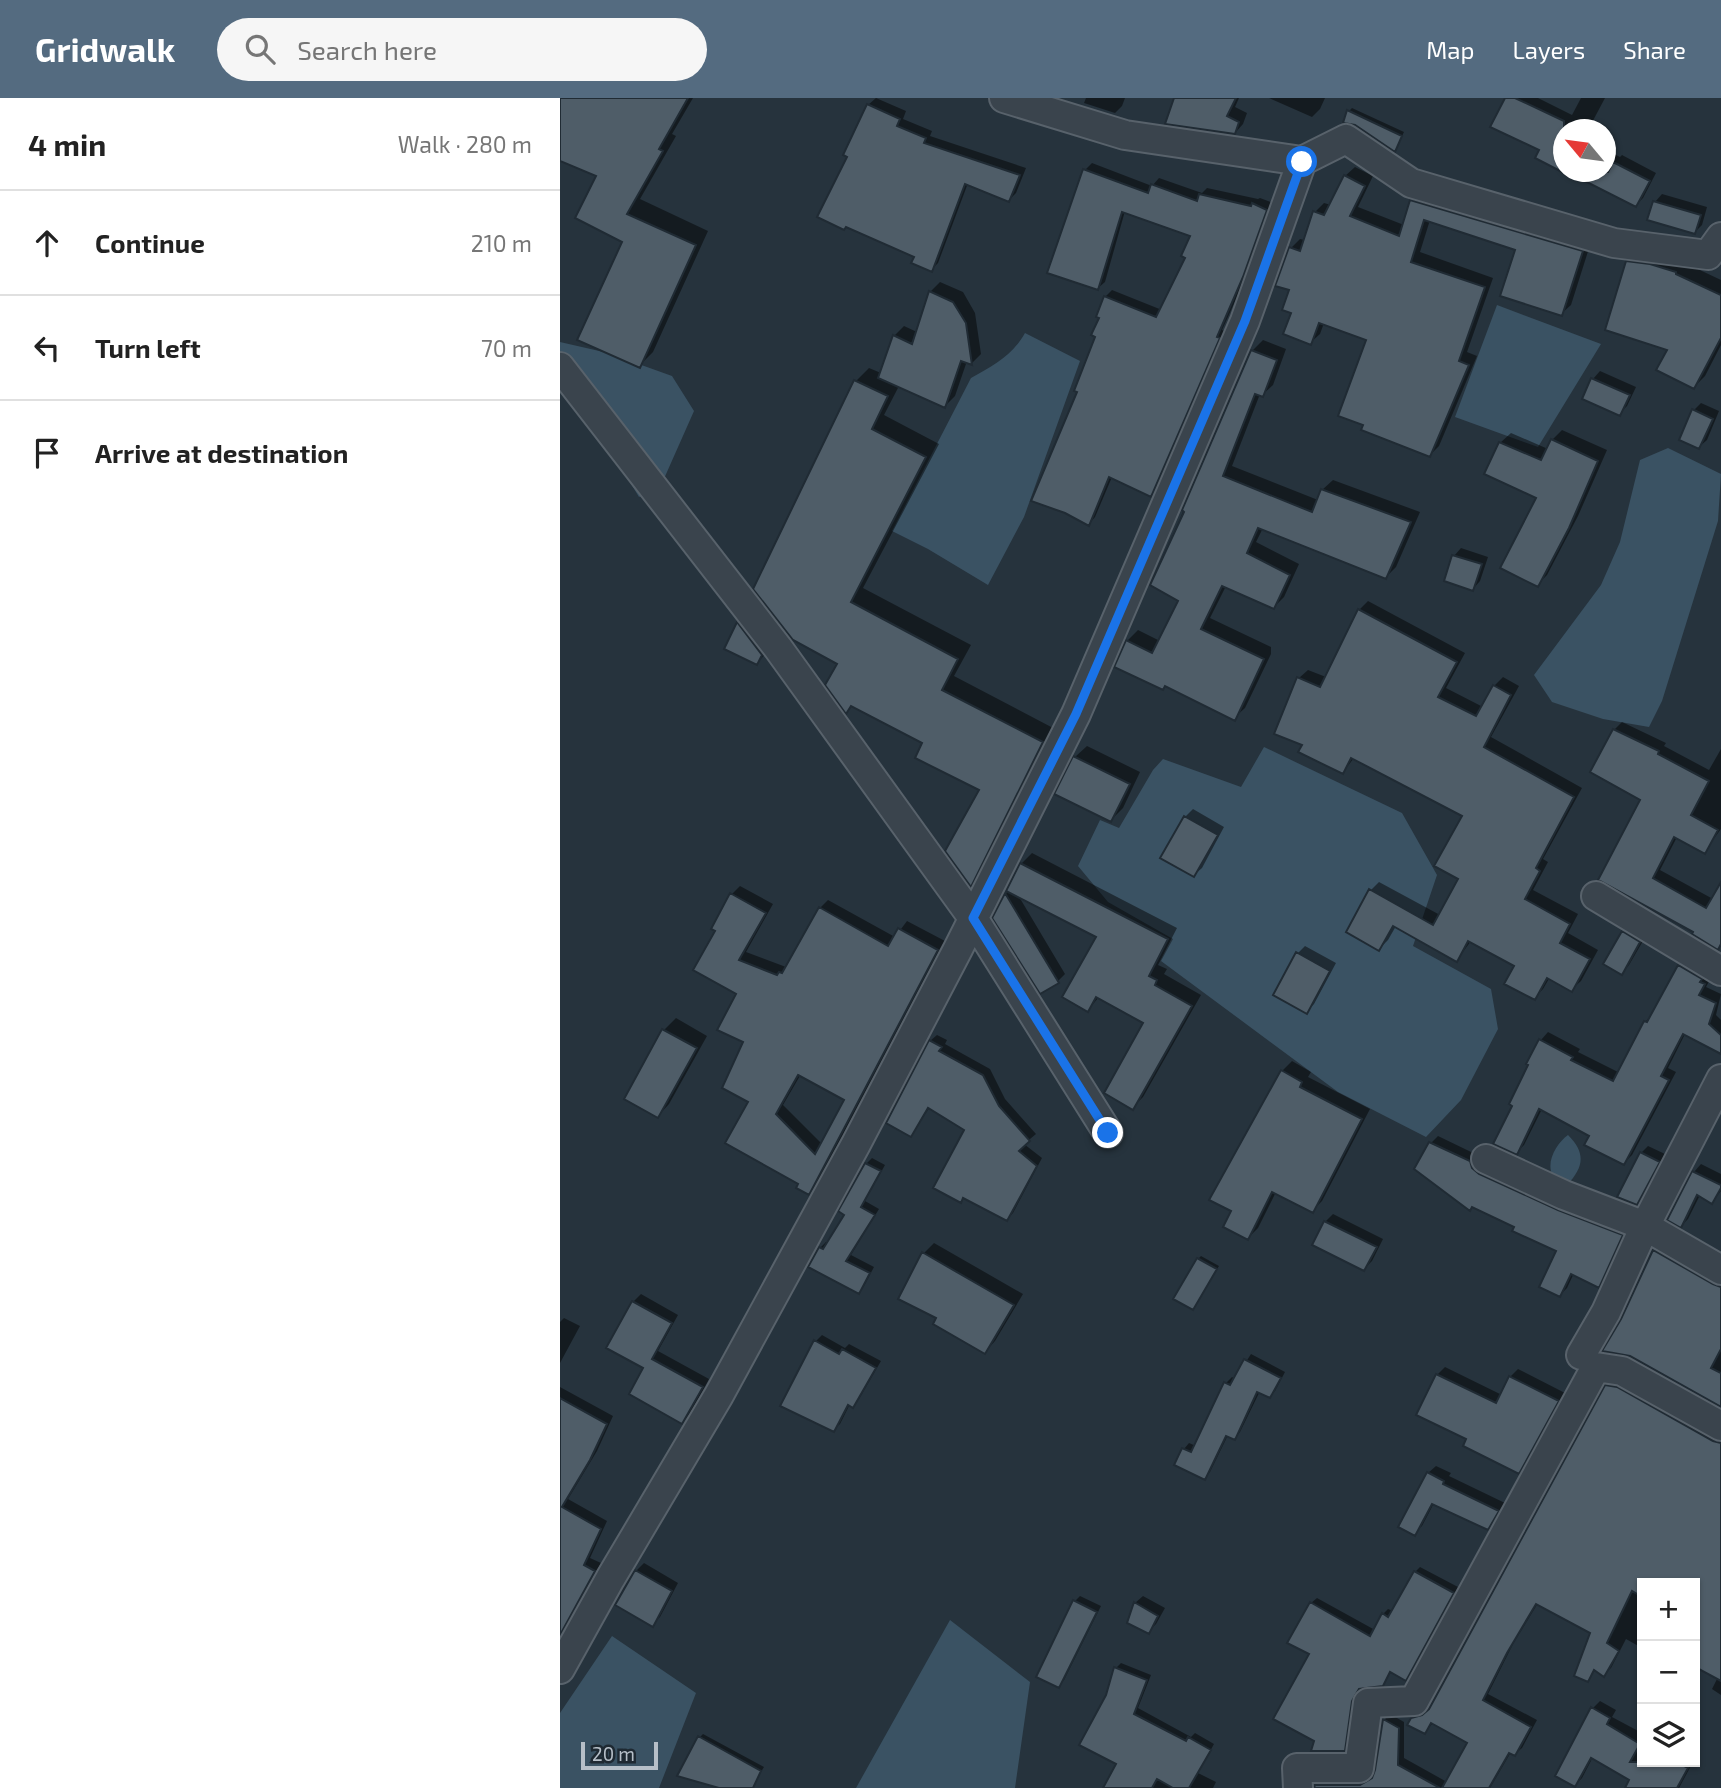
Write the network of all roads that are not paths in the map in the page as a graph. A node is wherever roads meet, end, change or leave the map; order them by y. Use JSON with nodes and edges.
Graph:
{"nodes":[{"id":1,"x":1004,"y":98,"type":"edge"},
{"id":2,"x":1302,"y":162,"type":"junction"},
{"id":3,"x":1721,"y":237,"type":"edge"},
{"id":4,"x":560,"y":367,"type":"edge"},
{"id":5,"x":1596,"y":896,"type":"dead end"},
{"id":6,"x":973,"y":918,"type":"junction"},
{"id":7,"x":1721,"y":971,"type":"edge"},
{"id":8,"x":1721,"y":1079,"type":"edge"},
{"id":9,"x":1108,"y":1133,"type":"dead end"},
{"id":10,"x":1486,"y":1159,"type":"dead end"},
{"id":11,"x":1645,"y":1226,"type":"junction"},
{"id":12,"x":1721,"y":1270,"type":"edge"},
{"id":13,"x":1581,"y":1355,"type":"dead end"},
{"id":14,"x":1721,"y":1426,"type":"edge"},
{"id":15,"x":560,"y":1670,"type":"edge"},
{"id":16,"x":1298,"y":1788,"type":"edge"}],
"edges":[{"from":1,"to":2,"type":"street"},
{"from":2,"to":3,"type":"street"},
{"from":2,"to":6,"type":"street"},
{"from":4,"to":6,"type":"street"},
{"from":5,"to":7,"type":"street"},
{"from":6,"to":9,"type":"street"},
{"from":6,"to":15,"type":"street"},
{"from":8,"to":11,"type":"street"},
{"from":10,"to":11,"type":"street"},
{"from":11,"to":12,"type":"street"},
{"from":11,"to":13,"type":"street"},
{"from":14,"to":16,"type":"street"}]}
